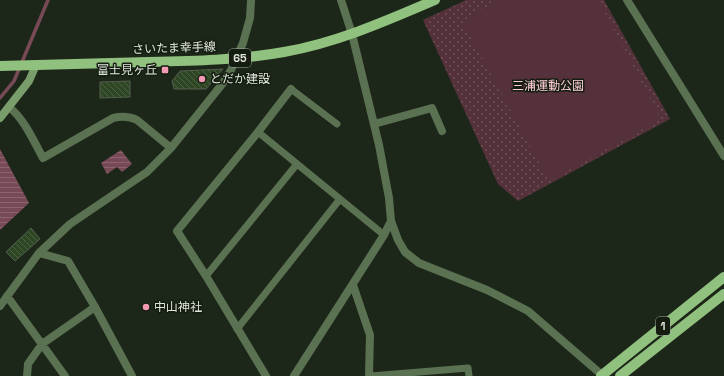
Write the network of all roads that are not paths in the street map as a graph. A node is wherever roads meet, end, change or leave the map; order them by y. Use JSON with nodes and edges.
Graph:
{"nodes":[{"id":1,"x":251,"y":0,"type":"edge"},
{"id":2,"x":341,"y":0,"type":"edge"},
{"id":3,"x":435,"y":0,"type":"edge"},
{"id":4,"x":627,"y":0,"type":"edge"},
{"id":5,"x":352,"y":34,"type":"junction"},
{"id":6,"x":235,"y":59,"type":"junction"},
{"id":7,"x":36,"y":65,"type":"junction"},
{"id":8,"x":5,"y":66,"type":"edge"},
{"id":9,"x":291,"y":88,"type":"joint"},
{"id":10,"x":9,"y":107,"type":"junction"},
{"id":11,"x":0,"y":118,"type":"edge"},
{"id":12,"x":337,"y":124,"type":"dead end"},
{"id":13,"x":374,"y":124,"type":"junction"},
{"id":14,"x":442,"y":131,"type":"dead end"},
{"id":15,"x":258,"y":132,"type":"junction"},
{"id":16,"x":171,"y":148,"type":"junction"},
{"id":17,"x":724,"y":156,"type":"edge"},
{"id":18,"x":297,"y":164,"type":"junction"},
{"id":19,"x":340,"y":199,"type":"junction"},
{"id":20,"x":391,"y":221,"type":"junction"},
{"id":21,"x":384,"y":235,"type":"junction"},
{"id":22,"x":39,"y":253,"type":"junction"},
{"id":23,"x":206,"y":276,"type":"junction"},
{"id":24,"x":724,"y":277,"type":"edge"},
{"id":25,"x":353,"y":285,"type":"junction"},
{"id":26,"x":724,"y":294,"type":"edge"},
{"id":27,"x":8,"y":296,"type":"junction"},
{"id":28,"x":0,"y":306,"type":"edge"},
{"id":29,"x":95,"y":307,"type":"junction"},
{"id":30,"x":238,"y":329,"type":"junction"},
{"id":31,"x":42,"y":344,"type":"junction"},
{"id":32,"x":27,"y":376,"type":"edge"},
{"id":33,"x":65,"y":376,"type":"edge"},
{"id":34,"x":132,"y":376,"type":"edge"},
{"id":35,"x":266,"y":376,"type":"edge"},
{"id":36,"x":294,"y":376,"type":"edge"},
{"id":37,"x":370,"y":376,"type":"edge"},
{"id":38,"x":469,"y":376,"type":"edge"},
{"id":39,"x":602,"y":376,"type":"edge"},
{"id":40,"x":620,"y":376,"type":"edge"}],
"edges":[{"from":1,"to":6,"type":"street"},
{"from":2,"to":5,"type":"street"},
{"from":3,"to":5,"type":"main road","name":"さいたま幸手線","number":"65"},
{"from":4,"to":17,"type":"street"},
{"from":5,"to":6,"type":"main road","name":"さいたま幸手線","number":"65"},
{"from":5,"to":13,"type":"street"},
{"from":6,"to":7,"type":"main road","name":"さいたま幸手線","number":"65"},
{"from":6,"to":16,"type":"street"},
{"from":7,"to":8,"type":"main road","name":"さいたま幸手線","number":"65"},
{"from":7,"to":10,"type":"street"},
{"from":9,"to":12,"type":"lane"},
{"from":9,"to":15,"type":"street"},
{"from":10,"to":11,"type":"street"},
{"from":10,"to":16,"type":"street"},
{"from":13,"to":14,"type":"street"},
{"from":13,"to":20,"type":"street"},
{"from":15,"to":18,"type":"lane"},
{"from":15,"to":23,"type":"street"},
{"from":16,"to":22,"type":"street"},
{"from":18,"to":19,"type":"lane"},
{"from":18,"to":23,"type":"lane"},
{"from":19,"to":21,"type":"lane"},
{"from":19,"to":30,"type":"lane"},
{"from":20,"to":21,"type":"street"},
{"from":20,"to":39,"type":"street"},
{"from":21,"to":25,"type":"street"},
{"from":22,"to":27,"type":"street"},
{"from":22,"to":29,"type":"street"},
{"from":23,"to":30,"type":"street"},
{"from":24,"to":39,"type":"main road","number":"1"},
{"from":25,"to":36,"type":"street"},
{"from":25,"to":37,"type":"street"},
{"from":26,"to":40,"type":"main road","number":"1"},
{"from":27,"to":28,"type":"street"},
{"from":27,"to":31,"type":"street"},
{"from":29,"to":31,"type":"street"},
{"from":29,"to":34,"type":"street"},
{"from":30,"to":35,"type":"street"},
{"from":31,"to":32,"type":"street"},
{"from":31,"to":33,"type":"street"},
{"from":37,"to":38,"type":"lane"}]}
